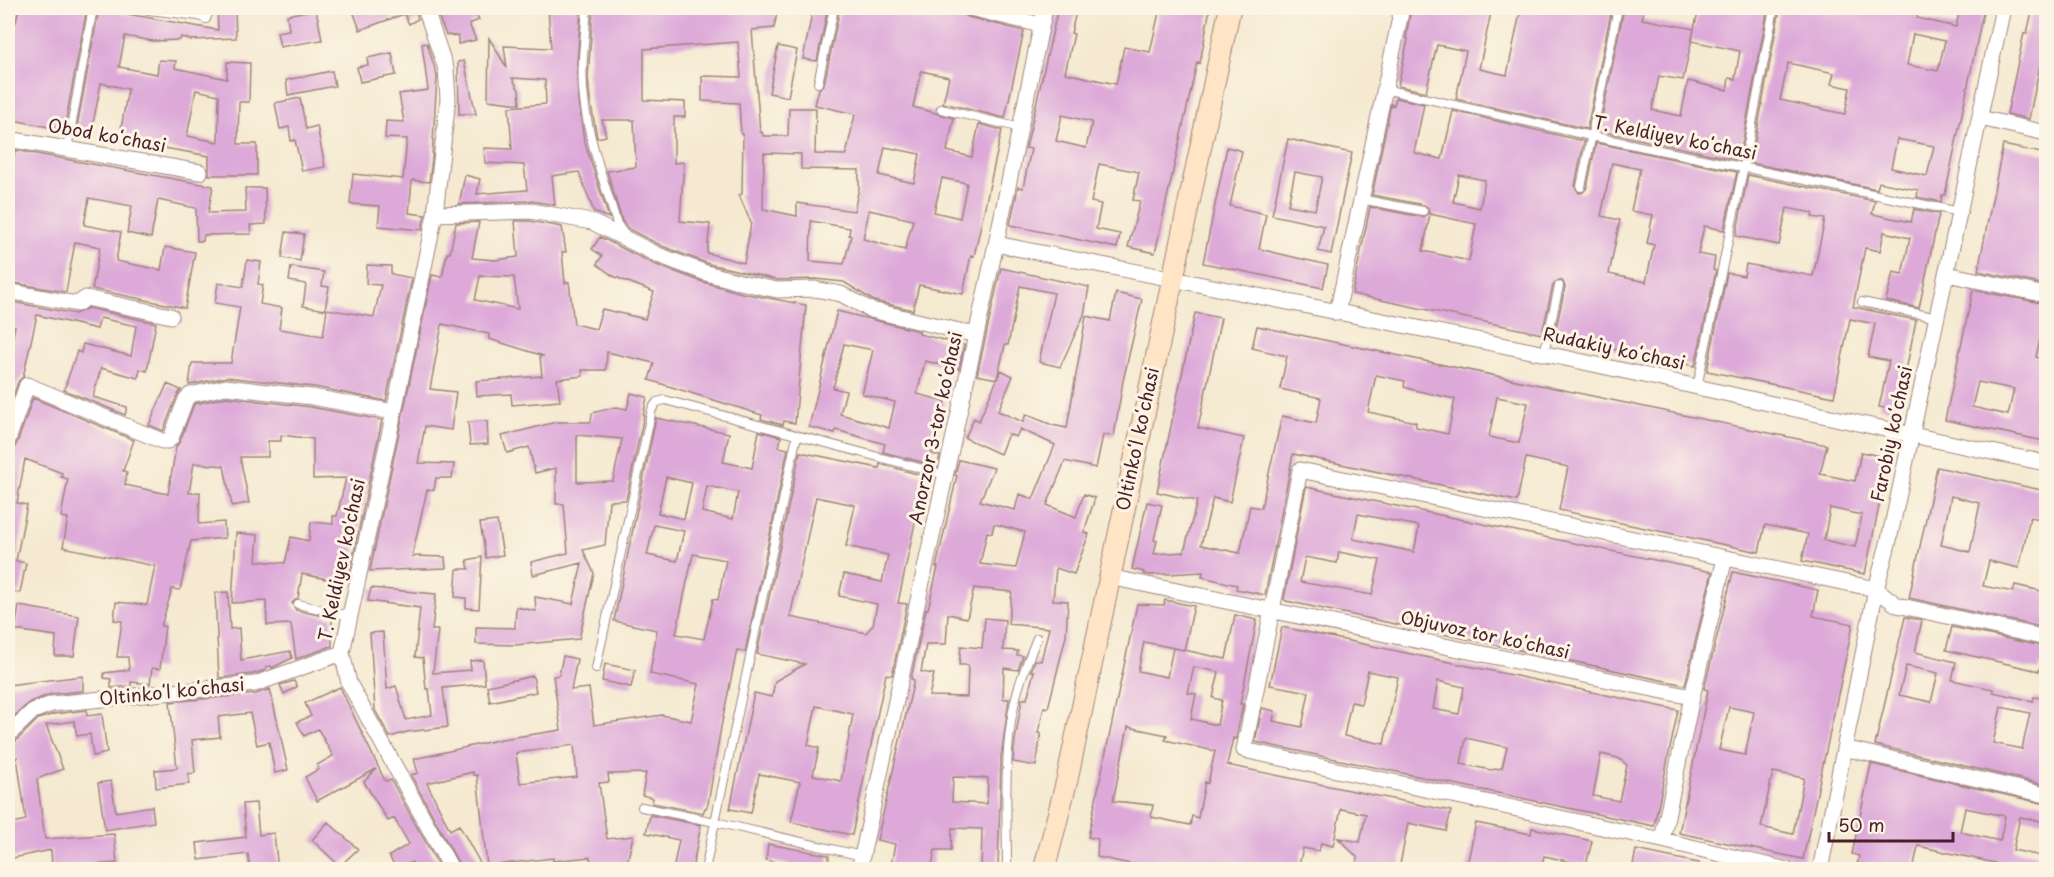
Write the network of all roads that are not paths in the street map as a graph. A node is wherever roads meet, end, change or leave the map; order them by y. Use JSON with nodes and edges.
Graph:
{"nodes":[{"id":1,"x":93,"y":8,"type":"edge"},
{"id":2,"x":132,"y":8,"type":"edge"},
{"id":3,"x":210,"y":8,"type":"edge"},
{"id":4,"x":425,"y":8,"type":"edge"},
{"id":5,"x":587,"y":8,"type":"edge"},
{"id":6,"x":834,"y":8,"type":"edge"},
{"id":7,"x":970,"y":8,"type":"edge"},
{"id":8,"x":1045,"y":8,"type":"edge"},
{"id":9,"x":1230,"y":8,"type":"edge"},
{"id":10,"x":1402,"y":8,"type":"edge"},
{"id":11,"x":1618,"y":8,"type":"edge"},
{"id":12,"x":1774,"y":8,"type":"edge"},
{"id":13,"x":2003,"y":8,"type":"edge"},
{"id":14,"x":1041,"y":25,"type":"junction"},
{"id":15,"x":818,"y":83,"type":"dead end"},
{"id":16,"x":1384,"y":89,"type":"junction"},
{"id":17,"x":941,"y":110,"type":"dead end"},
{"id":18,"x":1980,"y":118,"type":"junction"},
{"id":19,"x":1021,"y":128,"type":"junction"},
{"id":20,"x":2046,"y":133,"type":"edge"},
{"id":21,"x":1591,"y":136,"type":"junction"},
{"id":22,"x":8,"y":139,"type":"edge"},
{"id":23,"x":67,"y":149,"type":"junction"},
{"id":24,"x":1744,"y":166,"type":"junction"},
{"id":25,"x":200,"y":172,"type":"dead end"},
{"id":26,"x":1581,"y":187,"type":"dead end"},
{"id":27,"x":1360,"y":199,"type":"junction"},
{"id":28,"x":1423,"y":211,"type":"dead end"},
{"id":29,"x":1960,"y":212,"type":"junction"},
{"id":30,"x":435,"y":214,"type":"junction"},
{"id":31,"x":628,"y":240,"type":"junction"},
{"id":32,"x":996,"y":244,"type":"junction"},
{"id":33,"x":1947,"y":274,"type":"junction"},
{"id":34,"x":1173,"y":278,"type":"junction"},
{"id":35,"x":1559,"y":286,"type":"dead end"},
{"id":36,"x":8,"y":291,"type":"edge"},
{"id":37,"x":2046,"y":295,"type":"edge"},
{"id":38,"x":1862,"y":302,"type":"dead end"},
{"id":39,"x":1337,"y":313,"type":"junction"},
{"id":40,"x":171,"y":316,"type":"dead end"},
{"id":41,"x":1938,"y":318,"type":"junction"},
{"id":42,"x":976,"y":335,"type":"junction"},
{"id":43,"x":1544,"y":354,"type":"junction"},
{"id":44,"x":1697,"y":387,"type":"junction"},
{"id":45,"x":394,"y":412,"type":"junction"},
{"id":46,"x":796,"y":435,"type":"junction"},
{"id":47,"x":1911,"y":436,"type":"junction"},
{"id":48,"x":8,"y":440,"type":"edge"},
{"id":49,"x":2046,"y":463,"type":"edge"},
{"id":50,"x":946,"y":475,"type":"junction"},
{"id":51,"x":1725,"y":558,"type":"junction"},
{"id":52,"x":1109,"y":577,"type":"junction"},
{"id":53,"x":1876,"y":589,"type":"junction"},
{"id":54,"x":298,"y":604,"type":"dead end"},
{"id":55,"x":1271,"y":611,"type":"junction"},
{"id":56,"x":350,"y":616,"type":"junction"},
{"id":57,"x":1037,"y":638,"type":"dead end"},
{"id":58,"x":2046,"y":638,"type":"edge"},
{"id":59,"x":342,"y":653,"type":"junction"},
{"id":60,"x":596,"y":668,"type":"dead end"},
{"id":61,"x":1692,"y":697,"type":"junction"},
{"id":62,"x":8,"y":735,"type":"edge"},
{"id":63,"x":1844,"y":748,"type":"junction"},
{"id":64,"x":2046,"y":795,"type":"edge"},
{"id":65,"x":642,"y":807,"type":"dead end"},
{"id":66,"x":715,"y":822,"type":"junction"},
{"id":67,"x":1662,"y":840,"type":"junction"},
{"id":68,"x":860,"y":863,"type":"edge"},
{"id":69,"x":452,"y":870,"type":"edge"},
{"id":70,"x":705,"y":870,"type":"edge"},
{"id":71,"x":1007,"y":870,"type":"edge"},
{"id":72,"x":1044,"y":870,"type":"edge"},
{"id":73,"x":1787,"y":870,"type":"edge"},
{"id":74,"x":1820,"y":870,"type":"edge"}],
"edges":[{"from":1,"to":23,"type":"lane"},
{"from":2,"to":3,"type":"lane"},
{"from":4,"to":30,"type":"street","name":"T. Keldiyev ko'chasi"},
{"from":5,"to":31,"type":"lane"},
{"from":6,"to":15,"type":"lane"},
{"from":7,"to":14,"type":"street"},
{"from":8,"to":14,"type":"street","name":"Anorzor 3-tor koʻchasi"},
{"from":9,"to":34,"type":"main road","name":"Oltinkoʻl koʻchasi"},
{"from":10,"to":16,"type":"street"},
{"from":11,"to":21,"type":"lane"},
{"from":12,"to":24,"type":"lane"},
{"from":13,"to":18,"type":"street","name":"Farobiy koʻchasi"},
{"from":14,"to":19,"type":"street","name":"Anorzor 3-tor koʻchasi"},
{"from":16,"to":21,"type":"lane","name":"T. Keldiyev koʻchasi"},
{"from":16,"to":27,"type":"street"},
{"from":17,"to":19,"type":"lane"},
{"from":18,"to":20,"type":"street"},
{"from":18,"to":29,"type":"street","name":"Farobiy koʻchasi"},
{"from":19,"to":32,"type":"street","name":"Anorzor 3-tor koʻchasi"},
{"from":21,"to":24,"type":"lane","name":"T. Keldiyev koʻchasi"},
{"from":21,"to":26,"type":"lane"},
{"from":22,"to":23,"type":"street","name":"Obod koʻchasi"},
{"from":23,"to":25,"type":"street","name":"Obod koʻchasi"},
{"from":24,"to":29,"type":"lane","name":"T. Keldiyev koʻchasi"},
{"from":24,"to":44,"type":"lane"},
{"from":27,"to":28,"type":"lane"},
{"from":27,"to":39,"type":"street"},
{"from":29,"to":33,"type":"street","name":"Farobiy koʻchasi"},
{"from":30,"to":31,"type":"street"},
{"from":30,"to":45,"type":"street","name":"T. Keldiyev ko'chasi"},
{"from":31,"to":42,"type":"street"},
{"from":32,"to":34,"type":"street","name":"Rudakiy koʻchasi"},
{"from":32,"to":42,"type":"street","name":"Anorzor 3-tor koʻchasi"},
{"from":33,"to":37,"type":"street"},
{"from":33,"to":41,"type":"street","name":"Farobiy koʻchasi"},
{"from":34,"to":39,"type":"street","name":"Rudakiy koʻchasi"},
{"from":34,"to":52,"type":"main road","name":"Oltinkoʻl koʻchasi"},
{"from":35,"to":43,"type":"lane"},
{"from":36,"to":40,"type":"street"},
{"from":38,"to":41,"type":"lane"},
{"from":39,"to":43,"type":"street","name":"Rudakiy koʻchasi"},
{"from":41,"to":47,"type":"street","name":"Farobiy koʻchasi"},
{"from":42,"to":50,"type":"street","name":"Anorzor 3-tor koʻchasi"},
{"from":43,"to":44,"type":"street","name":"Rudakiy koʻchasi"},
{"from":44,"to":47,"type":"street","name":"Rudakiy koʻchasi"},
{"from":45,"to":48,"type":"street"},
{"from":45,"to":56,"type":"street","name":"T. Keldiyev ko'chasi"},
{"from":46,"to":50,"type":"lane"},
{"from":46,"to":60,"type":"lane"},
{"from":46,"to":66,"type":"lane"},
{"from":47,"to":49,"type":"street","name":"Rudakiy koʻchasi"},
{"from":47,"to":53,"type":"street","name":"Farobiy koʻchasi"},
{"from":50,"to":68,"type":"street","name":"Anorzor 3-tor koʻchasi"},
{"from":51,"to":53,"type":"street"},
{"from":51,"to":55,"type":"street"},
{"from":51,"to":61,"type":"street"},
{"from":52,"to":55,"type":"street","name":"Objuvoz tor koʻchasi"},
{"from":52,"to":72,"type":"main road","name":"Oltinkoʻl koʻchasi"},
{"from":53,"to":58,"type":"street"},
{"from":53,"to":63,"type":"street","name":"Farobiy koʻchasi"},
{"from":54,"to":56,"type":"lane"},
{"from":55,"to":61,"type":"street","name":"Objuvoz tor koʻchasi"},
{"from":55,"to":67,"type":"street"},
{"from":56,"to":59,"type":"street","name":"T. Keldiyev ko'chasi"},
{"from":57,"to":71,"type":"lane"},
{"from":59,"to":62,"type":"street","name":"Oltinkoʻl koʻchasi"},
{"from":59,"to":69,"type":"street","name":"T. Keldiyev ko'chasi"},
{"from":61,"to":67,"type":"street"},
{"from":63,"to":64,"type":"street"},
{"from":63,"to":74,"type":"street","name":"Farobiy koʻchasi"},
{"from":65,"to":66,"type":"lane"},
{"from":66,"to":68,"type":"lane"},
{"from":66,"to":70,"type":"lane"},
{"from":67,"to":73,"type":"street"}]}
